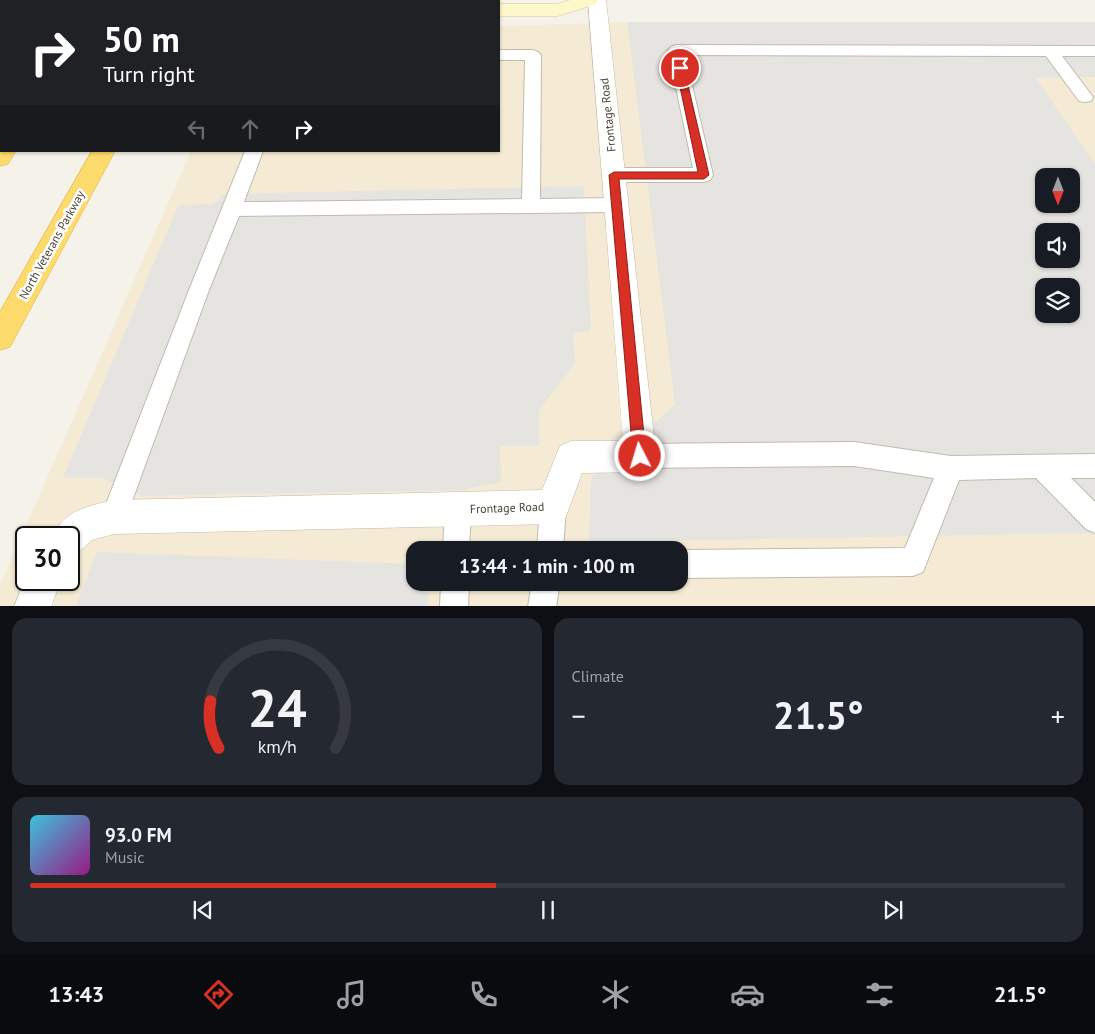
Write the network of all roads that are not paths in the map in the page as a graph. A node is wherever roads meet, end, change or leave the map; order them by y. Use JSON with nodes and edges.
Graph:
{"nodes":[{"id":1,"x":589,"y":0,"type":"edge"},
{"id":2,"x":597,"y":0,"type":"edge"},
{"id":3,"x":500,"y":10,"type":"edge"},
{"id":4,"x":1050,"y":51,"type":"junction"},
{"id":5,"x":1095,"y":51,"type":"edge"},
{"id":6,"x":500,"y":55,"type":"edge"},
{"id":7,"x":1090,"y":97,"type":"edge"},
{"id":8,"x":1095,"y":110,"type":"edge"},
{"id":9,"x":103,"y":152,"type":"edge"},
{"id":10,"x":254,"y":152,"type":"edge"},
{"id":11,"x":614,"y":175,"type":"junction"},
{"id":12,"x":531,"y":205,"type":"junction"},
{"id":13,"x":616,"y":205,"type":"junction"},
{"id":14,"x":232,"y":209,"type":"junction"},
{"id":15,"x":0,"y":338,"type":"edge"},
{"id":16,"x":640,"y":456,"type":"junction"},
{"id":17,"x":1041,"y":466,"type":"junction"},
{"id":18,"x":1095,"y":466,"type":"edge"},
{"id":19,"x":951,"y":468,"type":"junction"},
{"id":20,"x":553,"y":507,"type":"junction"},
{"id":21,"x":458,"y":510,"type":"junction"},
{"id":22,"x":114,"y":517,"type":"junction"},
{"id":23,"x":1095,"y":520,"type":"edge"},
{"id":24,"x":80,"y":527,"type":"edge"},
{"id":25,"x":456,"y":541,"type":"edge"},
{"id":26,"x":551,"y":541,"type":"edge"},
{"id":27,"x":688,"y":564,"type":"edge"},
{"id":28,"x":38,"y":591,"type":"edge"},
{"id":29,"x":455,"y":591,"type":"edge"},
{"id":30,"x":544,"y":591,"type":"edge"},
{"id":31,"x":32,"y":606,"type":"edge"},
{"id":32,"x":454,"y":606,"type":"edge"},
{"id":33,"x":542,"y":606,"type":"edge"}],
"edges":[{"from":1,"to":3,"type":"main road"},
{"from":2,"to":11,"type":"street","name":"Frontage Road"},
{"from":4,"to":5,"type":"lane"},
{"from":4,"to":7,"type":"lane"},
{"from":4,"to":11,"type":"lane"},
{"from":6,"to":12,"type":"lane"},
{"from":7,"to":8,"type":"lane"},
{"from":9,"to":15,"type":"highway","name":"North Veterans Parkway"},
{"from":10,"to":14,"type":"lane"},
{"from":11,"to":13,"type":"street","name":"Frontage Road"},
{"from":12,"to":13,"type":"lane"},
{"from":12,"to":14,"type":"lane"},
{"from":13,"to":16,"type":"street","name":"Frontage Road"},
{"from":14,"to":22,"type":"lane"},
{"from":16,"to":19,"type":"lane"},
{"from":16,"to":20,"type":"street","name":"Frontage Road"},
{"from":17,"to":18,"type":"lane"},
{"from":17,"to":19,"type":"lane"},
{"from":17,"to":23,"type":"lane"},
{"from":19,"to":27,"type":"lane"},
{"from":20,"to":21,"type":"street","name":"Frontage Road"},
{"from":20,"to":26,"type":"lane"},
{"from":21,"to":22,"type":"street","name":"Frontage Road"},
{"from":21,"to":25,"type":"lane"},
{"from":22,"to":24,"type":"street","name":"Frontage Road"},
{"from":28,"to":31,"type":"street"},
{"from":29,"to":32,"type":"lane"},
{"from":30,"to":33,"type":"lane"}]}
